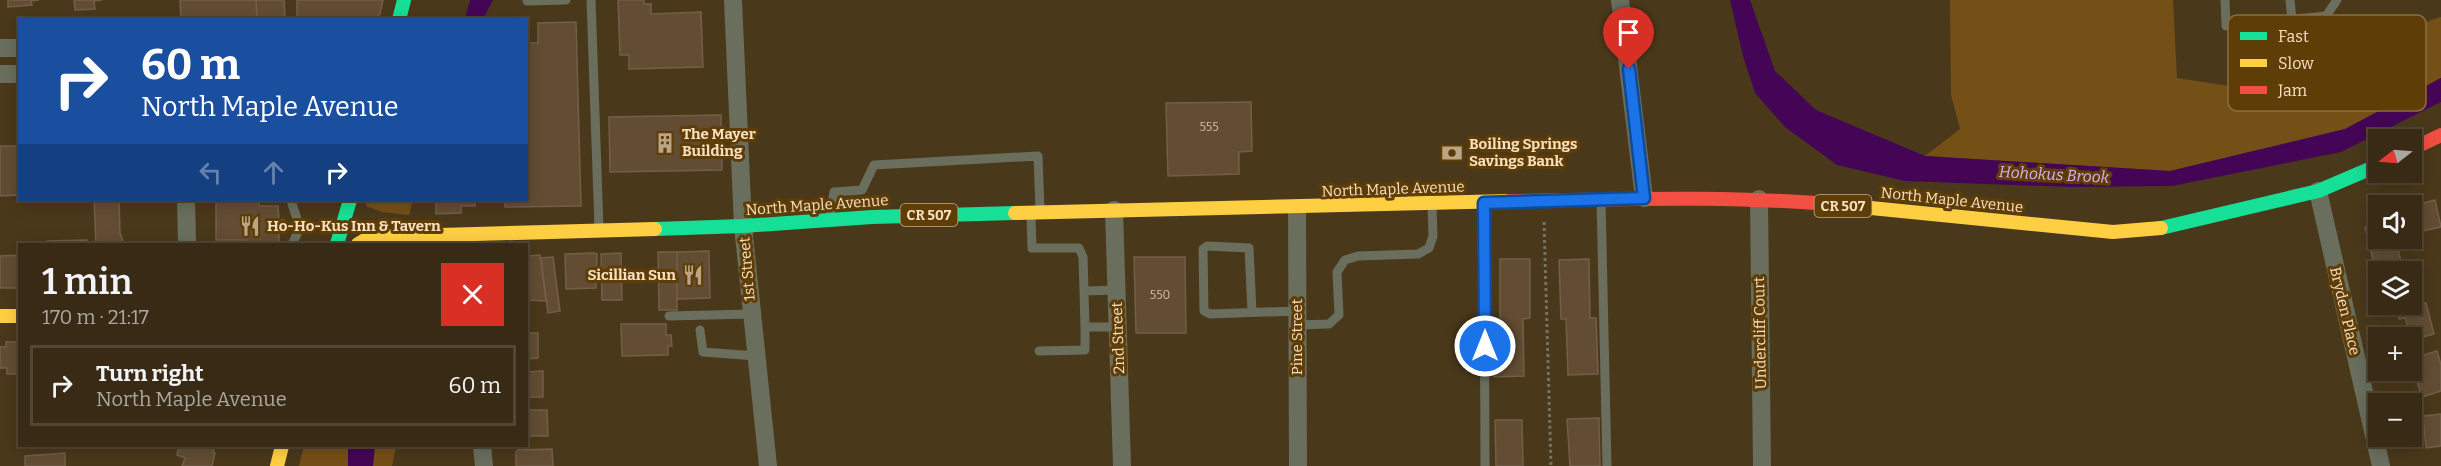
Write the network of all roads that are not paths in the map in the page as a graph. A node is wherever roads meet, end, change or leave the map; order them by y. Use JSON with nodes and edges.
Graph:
{"nodes":[{"id":1,"x":404,"y":0,"type":"edge"},
{"id":2,"x":566,"y":0,"type":"edge"},
{"id":3,"x":591,"y":0,"type":"edge"},
{"id":4,"x":733,"y":0,"type":"edge"},
{"id":5,"x":1620,"y":0,"type":"edge"},
{"id":6,"x":2225,"y":0,"type":"edge"},
{"id":7,"x":2290,"y":0,"type":"edge"},
{"id":8,"x":2337,"y":0,"type":"edge"},
{"id":9,"x":527,"y":1,"type":"edge"},
{"id":10,"x":2292,"y":15,"type":"edge"},
{"id":11,"x":2327,"y":15,"type":"edge"},
{"id":12,"x":400,"y":18,"type":"edge"},
{"id":13,"x":2228,"y":26,"type":"edge"},
{"id":14,"x":0,"y":48,"type":"edge"},
{"id":15,"x":18,"y":48,"type":"edge"},
{"id":16,"x":0,"y":74,"type":"edge"},
{"id":17,"x":18,"y":74,"type":"edge"},
{"id":18,"x":2441,"y":135,"type":"edge"},
{"id":19,"x":2422,"y":145,"type":"edge"},
{"id":20,"x":2368,"y":170,"type":"edge"},
{"id":21,"x":2318,"y":191,"type":"junction"},
{"id":22,"x":1644,"y":198,"type":"junction"},
{"id":23,"x":1601,"y":199,"type":"junction"},
{"id":24,"x":1759,"y":199,"type":"junction"},
{"id":25,"x":186,"y":201,"type":"edge"},
{"id":26,"x":291,"y":201,"type":"edge"},
{"id":27,"x":350,"y":201,"type":"edge"},
{"id":28,"x":1484,"y":203,"type":"junction"},
{"id":29,"x":1432,"y":204,"type":"junction"},
{"id":30,"x":1297,"y":208,"type":"junction"},
{"id":31,"x":1114,"y":210,"type":"junction"},
{"id":32,"x":1036,"y":212,"type":"junction"},
{"id":33,"x":829,"y":220,"type":"junction"},
{"id":34,"x":743,"y":226,"type":"junction"},
{"id":35,"x":599,"y":231,"type":"junction"},
{"id":36,"x":458,"y":240,"type":"edge"},
{"id":37,"x":186,"y":243,"type":"edge"},
{"id":38,"x":293,"y":243,"type":"edge"},
{"id":39,"x":337,"y":243,"type":"edge"},
{"id":40,"x":360,"y":243,"type":"edge"},
{"id":41,"x":1117,"y":290,"type":"junction"},
{"id":42,"x":1084,"y":291,"type":"junction"},
{"id":43,"x":1252,"y":312,"type":"junction"},
{"id":44,"x":751,"y":314,"type":"junction"},
{"id":45,"x":0,"y":316,"type":"edge"},
{"id":46,"x":18,"y":316,"type":"edge"},
{"id":47,"x":669,"y":316,"type":"dead end"},
{"id":48,"x":1297,"y":318,"type":"junction"},
{"id":49,"x":1085,"y":327,"type":"junction"},
{"id":50,"x":1117,"y":327,"type":"junction"},
{"id":51,"x":700,"y":330,"type":"dead end"},
{"id":52,"x":1039,"y":351,"type":"dead end"},
{"id":53,"x":756,"y":356,"type":"junction"},
{"id":54,"x":282,"y":447,"type":"edge"},
{"id":55,"x":482,"y":447,"type":"edge"},
{"id":56,"x":277,"y":466,"type":"edge"},
{"id":57,"x":484,"y":466,"type":"edge"},
{"id":58,"x":768,"y":466,"type":"edge"},
{"id":59,"x":1122,"y":466,"type":"edge"},
{"id":60,"x":1298,"y":466,"type":"edge"},
{"id":61,"x":1485,"y":466,"type":"edge"},
{"id":62,"x":1607,"y":466,"type":"edge"},
{"id":63,"x":1762,"y":466,"type":"edge"},
{"id":64,"x":2381,"y":466,"type":"edge"}],
"edges":[{"from":1,"to":12,"type":"main road"},
{"from":2,"to":9,"type":"lane"},
{"from":3,"to":35,"type":"lane"},
{"from":4,"to":34,"type":"street","name":"1st Street"},
{"from":5,"to":22,"type":"street"},
{"from":6,"to":13,"type":"lane"},
{"from":7,"to":10,"type":"lane"},
{"from":8,"to":11,"type":"lane"},
{"from":14,"to":15,"type":"street"},
{"from":16,"to":17,"type":"street"},
{"from":18,"to":19,"type":"main road"},
{"from":20,"to":21,"type":"main road","name":"North Maple Avenue","number":"CR 507"},
{"from":21,"to":24,"type":"main road","name":"North Maple Avenue","number":"CR 507"},
{"from":21,"to":64,"type":"street","name":"Bryden Place"},
{"from":22,"to":23,"type":"main road","name":"North Maple Avenue","number":"CR 507"},
{"from":22,"to":24,"type":"main road","name":"North Maple Avenue","number":"CR 507"},
{"from":23,"to":28,"type":"main road","name":"North Maple Avenue","number":"CR 507"},
{"from":23,"to":62,"type":"lane"},
{"from":24,"to":63,"type":"street","name":"Undercliff Court"},
{"from":25,"to":37,"type":"street"},
{"from":26,"to":38,"type":"lane"},
{"from":27,"to":39,"type":"main road"},
{"from":28,"to":29,"type":"main road","name":"North Maple Avenue","number":"CR 507"},
{"from":28,"to":61,"type":"lane"},
{"from":29,"to":30,"type":"main road","name":"North Maple Avenue","number":"CR 507"},
{"from":29,"to":48,"type":"lane"},
{"from":30,"to":31,"type":"main road","name":"North Maple Avenue","number":"CR 507"},
{"from":30,"to":48,"type":"street","name":"Pine Street"},
{"from":31,"to":32,"type":"main road","name":"North Maple Avenue","number":"CR 507"},
{"from":31,"to":41,"type":"street","name":"2nd Street"},
{"from":32,"to":33,"type":"main road","name":"North Maple Avenue","number":"CR 507"},
{"from":32,"to":33,"type":"lane"},
{"from":32,"to":42,"type":"lane"},
{"from":33,"to":34,"type":"main road","name":"North Maple Avenue","number":"CR 507"},
{"from":34,"to":35,"type":"main road","name":"North Maple Avenue","number":"CR 507"},
{"from":34,"to":44,"type":"street","name":"1st Street"},
{"from":35,"to":36,"type":"main road","name":"North Maple Avenue","number":"CR 507"},
{"from":36,"to":40,"type":"main road","name":"North Maple Avenue","number":"CR 507"},
{"from":41,"to":42,"type":"lane"},
{"from":41,"to":50,"type":"street","name":"2nd Street"},
{"from":42,"to":49,"type":"lane"},
{"from":43,"to":43,"type":"lane"},
{"from":43,"to":48,"type":"lane"},
{"from":44,"to":47,"type":"lane"},
{"from":44,"to":53,"type":"street","name":"1st Street"},
{"from":45,"to":46,"type":"main road"},
{"from":48,"to":60,"type":"street","name":"Pine Street"},
{"from":49,"to":50,"type":"lane"},
{"from":49,"to":52,"type":"lane"},
{"from":50,"to":59,"type":"street","name":"2nd Street"},
{"from":51,"to":53,"type":"lane"},
{"from":53,"to":58,"type":"street","name":"1st Street"},
{"from":54,"to":56,"type":"main road"},
{"from":55,"to":57,"type":"street"}]}
